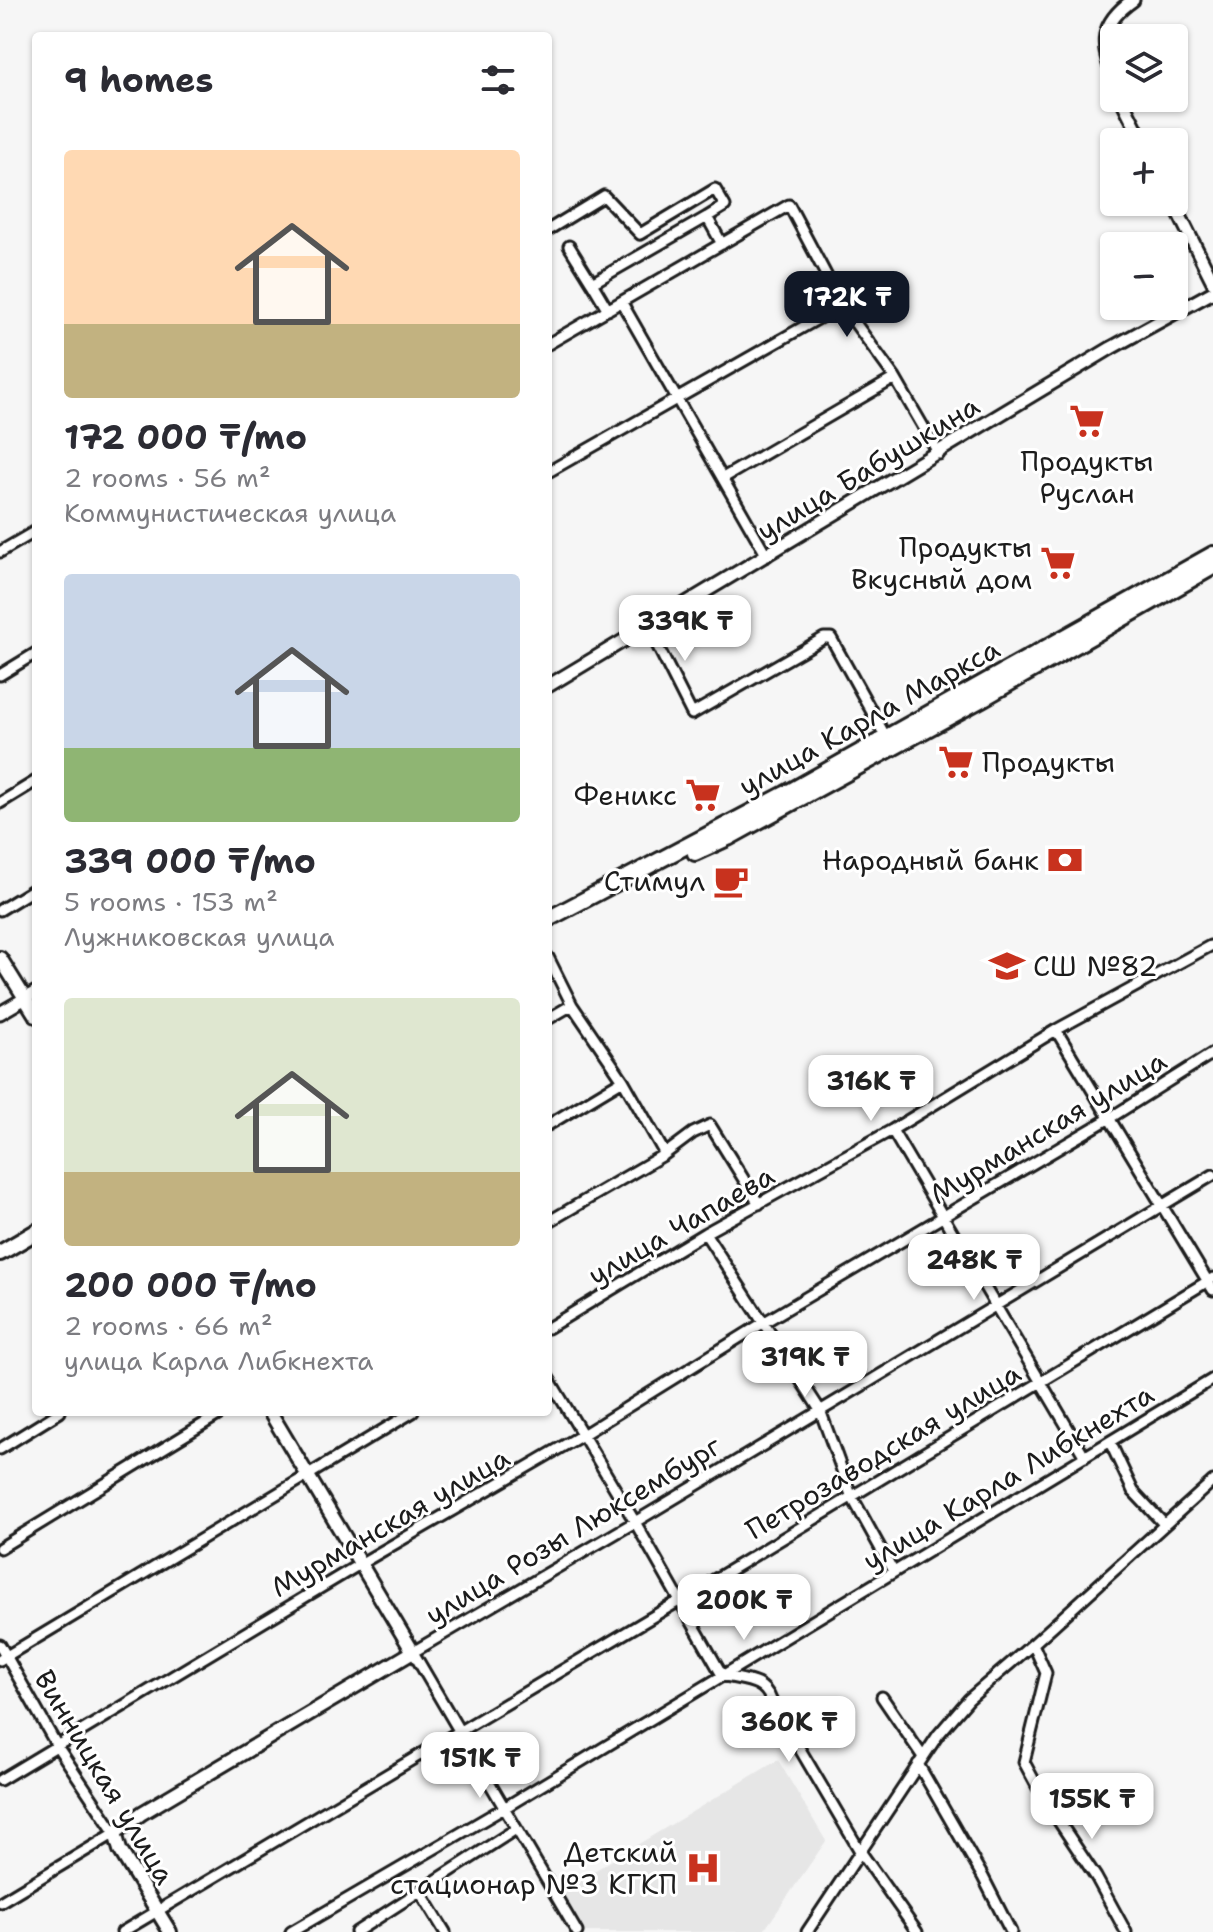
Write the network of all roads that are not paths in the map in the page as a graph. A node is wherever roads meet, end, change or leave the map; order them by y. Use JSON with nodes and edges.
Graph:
{"nodes":[{"id":1,"x":1133,"y":0,"type":"edge"},
{"id":2,"x":1109,"y":24,"type":"edge"},
{"id":3,"x":1180,"y":216,"type":"edge"},
{"id":4,"x":707,"y":217,"type":"junction"},
{"id":5,"x":552,"y":228,"type":"edge"},
{"id":6,"x":640,"y":234,"type":"junction"},
{"id":7,"x":660,"y":244,"type":"junction"},
{"id":8,"x":722,"y":244,"type":"junction"},
{"id":9,"x":569,"y":246,"type":"dead end"},
{"id":10,"x":1213,"y":282,"type":"edge"},
{"id":11,"x":592,"y":283,"type":"junction"},
{"id":12,"x":1213,"y":292,"type":"edge"},
{"id":13,"x":622,"y":303,"type":"junction"},
{"id":14,"x":842,"y":305,"type":"junction"},
{"id":15,"x":608,"y":310,"type":"junction"},
{"id":16,"x":552,"y":342,"type":"edge"},
{"id":17,"x":895,"y":378,"type":"junction"},
{"id":18,"x":678,"y":397,"type":"junction"},
{"id":19,"x":939,"y":454,"type":"junction"},
{"id":20,"x":552,"y":470,"type":"edge"},
{"id":21,"x":723,"y":478,"type":"junction"},
{"id":22,"x":32,"y":533,"type":"edge"},
{"id":23,"x":0,"y":552,"type":"edge"},
{"id":24,"x":1213,"y":554,"type":"edge"},
{"id":25,"x":767,"y":556,"type":"junction"},
{"id":26,"x":1213,"y":567,"type":"edge"},
{"id":27,"x":648,"y":627,"type":"junction"},
{"id":28,"x":32,"y":655,"type":"edge"},
{"id":29,"x":0,"y":675,"type":"edge"},
{"id":30,"x":552,"y":684,"type":"edge"},
{"id":31,"x":889,"y":742,"type":"junction"},
{"id":32,"x":32,"y":783,"type":"edge"},
{"id":33,"x":0,"y":803,"type":"edge"},
{"id":34,"x":32,"y":890,"type":"edge"},
{"id":35,"x":0,"y":910,"type":"edge"},
{"id":36,"x":552,"y":917,"type":"edge"},
{"id":37,"x":552,"y":927,"type":"edge"},
{"id":38,"x":1210,"y":946,"type":"dead end"},
{"id":39,"x":0,"y":958,"type":"edge"},
{"id":40,"x":552,"y":965,"type":"edge"},
{"id":41,"x":31,"y":995,"type":"edge"},
{"id":42,"x":572,"y":1005,"type":"junction"},
{"id":43,"x":0,"y":1013,"type":"edge"},
{"id":44,"x":552,"y":1017,"type":"edge"},
{"id":45,"x":1056,"y":1030,"type":"junction"},
{"id":46,"x":1213,"y":1053,"type":"edge"},
{"id":47,"x":623,"y":1080,"type":"junction"},
{"id":48,"x":1110,"y":1118,"type":"junction"},
{"id":49,"x":552,"y":1123,"type":"edge"},
{"id":50,"x":892,"y":1130,"type":"junction"},
{"id":51,"x":665,"y":1154,"type":"junction"},
{"id":52,"x":1213,"y":1175,"type":"edge"},
{"id":53,"x":759,"y":1204,"type":"junction"},
{"id":54,"x":1163,"y":1206,"type":"junction"},
{"id":55,"x":943,"y":1215,"type":"junction"},
{"id":56,"x":552,"y":1220,"type":"edge"},
{"id":57,"x":32,"y":1223,"type":"edge"},
{"id":58,"x":705,"y":1233,"type":"junction"},
{"id":59,"x":32,"y":1234,"type":"edge"},
{"id":60,"x":0,"y":1243,"type":"edge"},
{"id":61,"x":0,"y":1253,"type":"edge"},
{"id":62,"x":1211,"y":1283,"type":"edge"},
{"id":63,"x":996,"y":1306,"type":"junction"},
{"id":64,"x":763,"y":1323,"type":"junction"},
{"id":65,"x":552,"y":1326,"type":"edge"},
{"id":66,"x":1213,"y":1379,"type":"edge"},
{"id":67,"x":1040,"y":1382,"type":"junction"},
{"id":68,"x":552,"y":1383,"type":"edge"},
{"id":69,"x":820,"y":1410,"type":"junction"},
{"id":70,"x":54,"y":1416,"type":"edge"},
{"id":71,"x":216,"y":1416,"type":"edge"},
{"id":72,"x":272,"y":1416,"type":"edge"},
{"id":73,"x":407,"y":1416,"type":"edge"},
{"id":74,"x":584,"y":1434,"type":"junction"},
{"id":75,"x":1110,"y":1442,"type":"junction"},
{"id":76,"x":0,"y":1449,"type":"edge"},
{"id":77,"x":1085,"y":1457,"type":"junction"},
{"id":78,"x":309,"y":1477,"type":"junction"},
{"id":79,"x":1213,"y":1481,"type":"edge"},
{"id":80,"x":851,"y":1495,"type":"junction"},
{"id":81,"x":635,"y":1522,"type":"junction"},
{"id":82,"x":1164,"y":1524,"type":"junction"},
{"id":83,"x":0,"y":1548,"type":"edge"},
{"id":84,"x":360,"y":1564,"type":"junction"},
{"id":85,"x":893,"y":1571,"type":"junction"},
{"id":86,"x":679,"y":1601,"type":"junction"},
{"id":87,"x":1033,"y":1644,"type":"junction"},
{"id":88,"x":0,"y":1645,"type":"edge"},
{"id":89,"x":413,"y":1652,"type":"junction"},
{"id":90,"x":3,"y":1658,"type":"edge"},
{"id":91,"x":722,"y":1675,"type":"junction"},
{"id":92,"x":882,"y":1697,"type":"dead end"},
{"id":93,"x":458,"y":1731,"type":"junction"},
{"id":94,"x":57,"y":1746,"type":"junction"},
{"id":95,"x":920,"y":1761,"type":"junction"},
{"id":96,"x":0,"y":1780,"type":"edge"},
{"id":97,"x":504,"y":1808,"type":"junction"},
{"id":98,"x":516,"y":1829,"type":"junction"},
{"id":99,"x":115,"y":1833,"type":"junction"},
{"id":100,"x":860,"y":1851,"type":"junction"},
{"id":101,"x":420,"y":1891,"type":"junction"},
{"id":102,"x":0,"y":1902,"type":"edge"},
{"id":103,"x":157,"y":1911,"type":"junction"},
{"id":104,"x":122,"y":1932,"type":"edge"},
{"id":105,"x":170,"y":1932,"type":"edge"},
{"id":106,"x":291,"y":1932,"type":"edge"},
{"id":107,"x":356,"y":1932,"type":"edge"},
{"id":108,"x":445,"y":1932,"type":"edge"},
{"id":109,"x":577,"y":1932,"type":"edge"},
{"id":110,"x":807,"y":1932,"type":"edge"},
{"id":111,"x":917,"y":1932,"type":"edge"},
{"id":112,"x":1011,"y":1932,"type":"edge"},
{"id":113,"x":1126,"y":1932,"type":"edge"}],
"edges":[{"from":1,"to":2,"type":"street"},
{"from":3,"to":10,"type":"street"},
{"from":4,"to":6,"type":"street"},
{"from":4,"to":7,"type":"street"},
{"from":4,"to":8,"type":"street"},
{"from":5,"to":6,"type":"street"},
{"from":6,"to":7,"type":"street"},
{"from":7,"to":11,"type":"street"},
{"from":8,"to":13,"type":"street"},
{"from":8,"to":14,"type":"street"},
{"from":9,"to":11,"type":"street"},
{"from":11,"to":15,"type":"street"},
{"from":12,"to":19,"type":"street","name":"улица Бабушкина"},
{"from":13,"to":15,"type":"street"},
{"from":13,"to":18,"type":"street"},
{"from":14,"to":17,"type":"street"},
{"from":14,"to":18,"type":"street"},
{"from":15,"to":16,"type":"street"},
{"from":17,"to":19,"type":"street"},
{"from":17,"to":21,"type":"street"},
{"from":18,"to":20,"type":"street"},
{"from":18,"to":21,"type":"street"},
{"from":19,"to":25,"type":"street","name":"улица Бабушкина"},
{"from":21,"to":25,"type":"street"},
{"from":22,"to":23,"type":"street"},
{"from":24,"to":31,"type":"main road","name":"улица Карла Маркса"},
{"from":25,"to":27,"type":"street","name":"улица Бабушкина"},
{"from":26,"to":31,"type":"main road","name":"улица Карла Маркса"},
{"from":27,"to":30,"type":"street","name":"улица Бабушкина"},
{"from":27,"to":31,"type":"street"},
{"from":28,"to":29,"type":"street"},
{"from":31,"to":36,"type":"main road","name":"улица Карла Маркса"},
{"from":31,"to":37,"type":"main road","name":"улица Карла Маркса"},
{"from":32,"to":33,"type":"street"},
{"from":34,"to":35,"type":"street"},
{"from":38,"to":45,"type":"street","name":"улица Чапаева"},
{"from":39,"to":41,"type":"main road"},
{"from":40,"to":42,"type":"street"},
{"from":41,"to":43,"type":"street"},
{"from":42,"to":44,"type":"street"},
{"from":42,"to":47,"type":"street"},
{"from":45,"to":48,"type":"street"},
{"from":45,"to":50,"type":"street","name":"улица Чапаева"},
{"from":46,"to":48,"type":"street","name":"Мурманская улица"},
{"from":47,"to":49,"type":"street"},
{"from":47,"to":51,"type":"street"},
{"from":48,"to":54,"type":"street"},
{"from":48,"to":55,"type":"street","name":"Мурманская улица"},
{"from":50,"to":53,"type":"street","name":"улица Чапаева"},
{"from":50,"to":55,"type":"street"},
{"from":51,"to":53,"type":"street"},
{"from":51,"to":56,"type":"street"},
{"from":52,"to":54,"type":"street","name":"улица Розы Люксембург"},
{"from":53,"to":58,"type":"street","name":"улица Чапаева"},
{"from":54,"to":62,"type":"street"},
{"from":54,"to":63,"type":"street","name":"улица Розы Люксембург"},
{"from":55,"to":63,"type":"street"},
{"from":55,"to":64,"type":"street","name":"Мурманская улица"},
{"from":57,"to":60,"type":"main road"},
{"from":58,"to":64,"type":"street"},
{"from":58,"to":65,"type":"street","name":"улица Чапаева"},
{"from":59,"to":61,"type":"main road"},
{"from":62,"to":67,"type":"street","name":"Петрозаводская улица"},
{"from":63,"to":67,"type":"street"},
{"from":63,"to":69,"type":"street","name":"улица Розы Люксембург"},
{"from":64,"to":69,"type":"street"},
{"from":64,"to":74,"type":"street","name":"Мурманская улица"},
{"from":66,"to":75,"type":"street","name":"улица Карла Либкнехта"},
{"from":67,"to":77,"type":"street"},
{"from":67,"to":80,"type":"street","name":"Петрозаводская улица"},
{"from":68,"to":74,"type":"street"},
{"from":69,"to":80,"type":"street"},
{"from":69,"to":81,"type":"street","name":"улица Розы Люксембург"},
{"from":70,"to":76,"type":"street"},
{"from":71,"to":83,"type":"street"},
{"from":72,"to":78,"type":"main road"},
{"from":73,"to":78,"type":"street"},
{"from":74,"to":81,"type":"street"},
{"from":74,"to":84,"type":"street","name":"Мурманская улица"},
{"from":75,"to":77,"type":"street","name":"улица Карла Либкнехта"},
{"from":75,"to":82,"type":"street"},
{"from":77,"to":85,"type":"street","name":"улица Карла Либкнехта"},
{"from":78,"to":84,"type":"main road"},
{"from":78,"to":90,"type":"street"},
{"from":79,"to":82,"type":"street"},
{"from":80,"to":85,"type":"street"},
{"from":80,"to":86,"type":"street","name":"Петрозаводская улица"},
{"from":81,"to":86,"type":"street"},
{"from":81,"to":89,"type":"street","name":"улица Розы Люксембург"},
{"from":82,"to":87,"type":"street"},
{"from":84,"to":89,"type":"main road"},
{"from":84,"to":94,"type":"street","name":"Мурманская улица"},
{"from":85,"to":91,"type":"street","name":"улица Карла Либкнехта"},
{"from":86,"to":91,"type":"street"},
{"from":86,"to":93,"type":"street","name":"Петрозаводская улица"},
{"from":87,"to":95,"type":"street"},
{"from":87,"to":113,"type":"street"},
{"from":88,"to":90,"type":"street","name":"Винницкая улица"},
{"from":89,"to":93,"type":"street"},
{"from":89,"to":99,"type":"main road","name":"улица Розы Люксембург"},
{"from":90,"to":94,"type":"street","name":"Винницкая улица"},
{"from":91,"to":97,"type":"street","name":"улица Карла Либкнехта"},
{"from":91,"to":100,"type":"street"},
{"from":92,"to":95,"type":"street"},
{"from":93,"to":97,"type":"street"},
{"from":93,"to":103,"type":"street","name":"Петрозаводская улица"},
{"from":94,"to":96,"type":"street","name":"Мурманская улица"},
{"from":94,"to":99,"type":"street","name":"Винницкая улица"},
{"from":95,"to":100,"type":"street"},
{"from":95,"to":112,"type":"street"},
{"from":97,"to":98,"type":"street"},
{"from":97,"to":106,"type":"street","name":"улица Карла Либкнехта"},
{"from":98,"to":101,"type":"street"},
{"from":98,"to":109,"type":"street"},
{"from":99,"to":102,"type":"street","name":"улица Розы Люксембург"},
{"from":99,"to":103,"type":"main road","name":"Винницкая улица"},
{"from":100,"to":110,"type":"street"},
{"from":100,"to":111,"type":"street"},
{"from":101,"to":107,"type":"street"},
{"from":101,"to":108,"type":"street"},
{"from":103,"to":104,"type":"street","name":"Петрозаводская улица"},
{"from":103,"to":105,"type":"main road","name":"Винницкая улица"}]}
